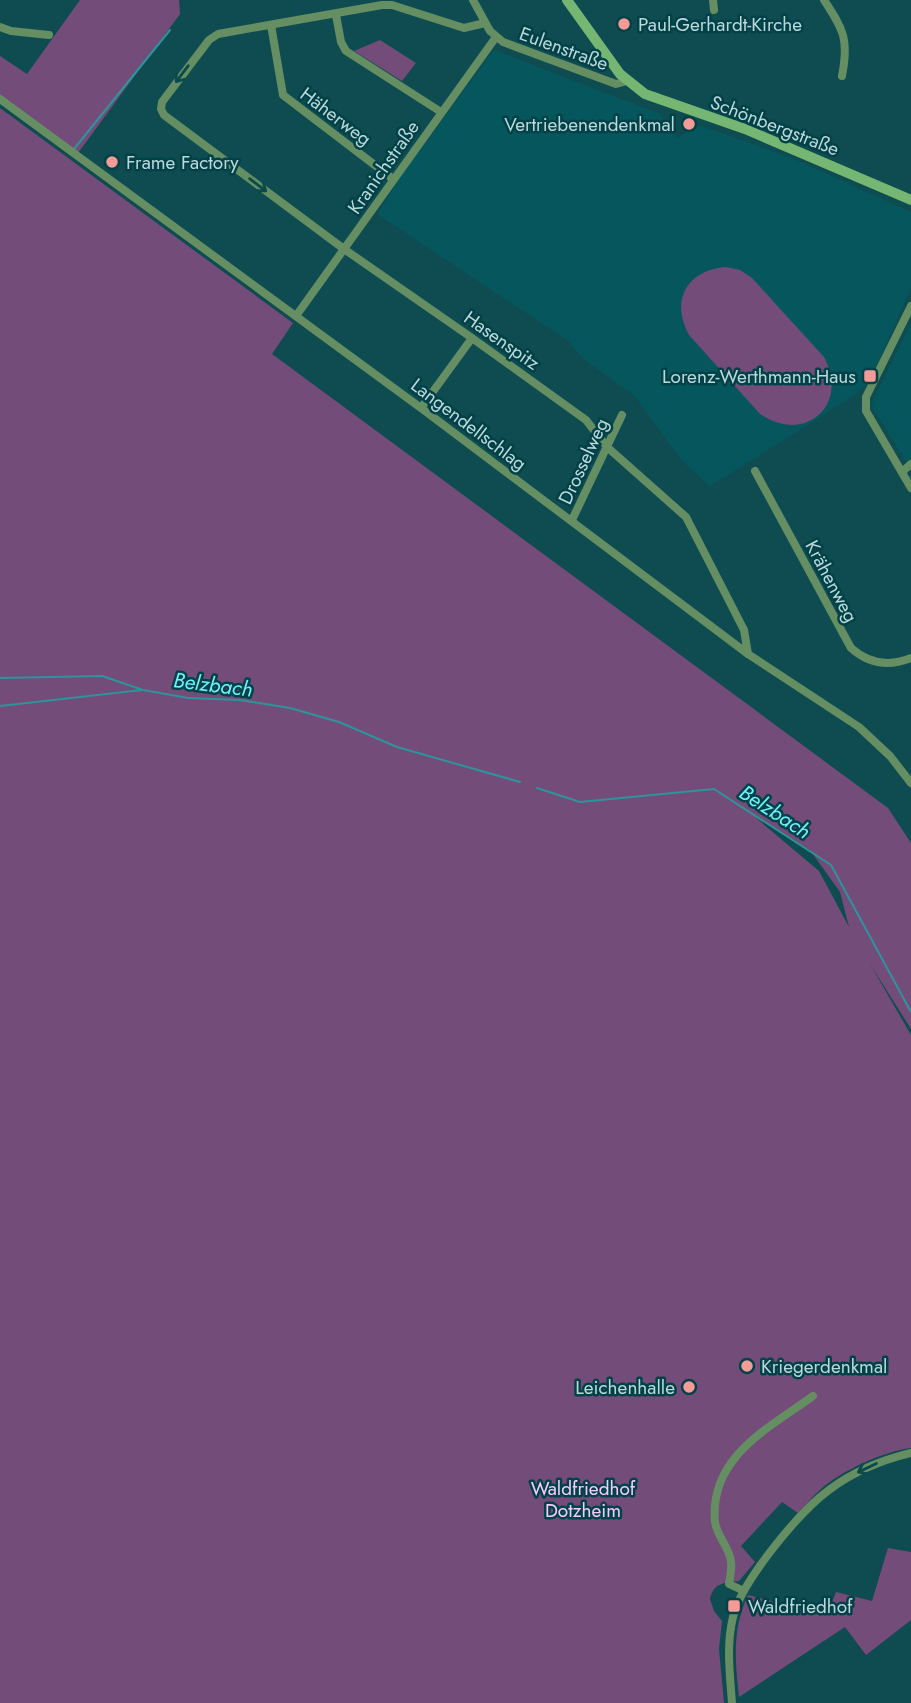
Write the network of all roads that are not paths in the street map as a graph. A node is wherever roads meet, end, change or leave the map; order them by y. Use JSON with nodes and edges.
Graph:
{"nodes":[{"id":1,"x":473,"y":0,"type":"edge"},
{"id":2,"x":567,"y":0,"type":"edge"},
{"id":3,"x":713,"y":0,"type":"edge"},
{"id":4,"x":824,"y":0,"type":"edge"},
{"id":5,"x":714,"y":10,"type":"dead end"},
{"id":6,"x":336,"y":15,"type":"junction"},
{"id":7,"x":485,"y":23,"type":"junction"},
{"id":8,"x":271,"y":26,"type":"junction"},
{"id":9,"x":0,"y":27,"type":"edge"},
{"id":10,"x":49,"y":35,"type":"dead end"},
{"id":11,"x":496,"y":37,"type":"junction"},
{"id":12,"x":842,"y":76,"type":"dead end"},
{"id":13,"x":627,"y":81,"type":"junction"},
{"id":14,"x":0,"y":99,"type":"edge"},
{"id":15,"x":441,"y":112,"type":"junction"},
{"id":16,"x":393,"y":179,"type":"junction"},
{"id":17,"x":911,"y":200,"type":"edge"},
{"id":18,"x":344,"y":249,"type":"junction"},
{"id":19,"x":911,"y":306,"type":"edge"},
{"id":20,"x":296,"y":316,"type":"junction"},
{"id":21,"x":472,"y":338,"type":"junction"},
{"id":22,"x":421,"y":408,"type":"junction"},
{"id":23,"x":622,"y":415,"type":"dead end"},
{"id":24,"x":607,"y":447,"type":"junction"},
{"id":25,"x":911,"y":464,"type":"edge"},
{"id":26,"x":755,"y":471,"type":"dead end"},
{"id":27,"x":902,"y":472,"type":"junction"},
{"id":28,"x":911,"y":488,"type":"edge"},
{"id":29,"x":572,"y":520,"type":"junction"},
{"id":30,"x":748,"y":654,"type":"junction"},
{"id":31,"x":911,"y":658,"type":"edge"},
{"id":32,"x":911,"y":783,"type":"edge"},
{"id":33,"x":813,"y":1396,"type":"dead end"},
{"id":34,"x":911,"y":1453,"type":"edge"},
{"id":35,"x":744,"y":1591,"type":"junction"},
{"id":36,"x":732,"y":1703,"type":"edge"}],
"edges":[{"from":1,"to":7,"type":"street","name":"Eulenstraße"},
{"from":2,"to":13,"type":"street"},
{"from":3,"to":5,"type":"street"},
{"from":4,"to":12,"type":"street"},
{"from":6,"to":7,"type":"street"},
{"from":6,"to":8,"type":"street"},
{"from":6,"to":15,"type":"street"},
{"from":7,"to":11,"type":"street","name":"Eulenstraße"},
{"from":8,"to":16,"type":"street","name":"Häherweg"},
{"from":8,"to":18,"type":"street","name":"Hasenspitz","one_way":true},
{"from":9,"to":10,"type":"street"},
{"from":11,"to":13,"type":"street","name":"Eulenstraße"},
{"from":11,"to":15,"type":"street","name":"Kranichstraße"},
{"from":13,"to":17,"type":"street","name":"Schönbergstraße"},
{"from":14,"to":20,"type":"street","name":"Langendellschlag"},
{"from":15,"to":16,"type":"street","name":"Kranichstraße"},
{"from":16,"to":18,"type":"street","name":"Kranichstraße"},
{"from":18,"to":20,"type":"street","name":"Kranichstraße"},
{"from":18,"to":21,"type":"street","name":"Hasenspitz"},
{"from":19,"to":27,"type":"street"},
{"from":20,"to":22,"type":"street","name":"Langendellschlag"},
{"from":21,"to":22,"type":"street"},
{"from":21,"to":24,"type":"street","name":"Hasenspitz"},
{"from":22,"to":29,"type":"street","name":"Langendellschlag"},
{"from":23,"to":24,"type":"street","name":"Drosselweg"},
{"from":24,"to":29,"type":"street","name":"Drosselweg"},
{"from":24,"to":30,"type":"street","name":"Hasenspitz"},
{"from":25,"to":27,"type":"street"},
{"from":26,"to":31,"type":"street","name":"Krähenweg"},
{"from":27,"to":28,"type":"street"},
{"from":29,"to":30,"type":"street","name":"Langendellschlag"},
{"from":30,"to":32,"type":"street","name":"Langendellschlag"},
{"from":33,"to":35,"type":"street"},
{"from":34,"to":35,"type":"street","one_way":true},
{"from":35,"to":36,"type":"street"}]}
